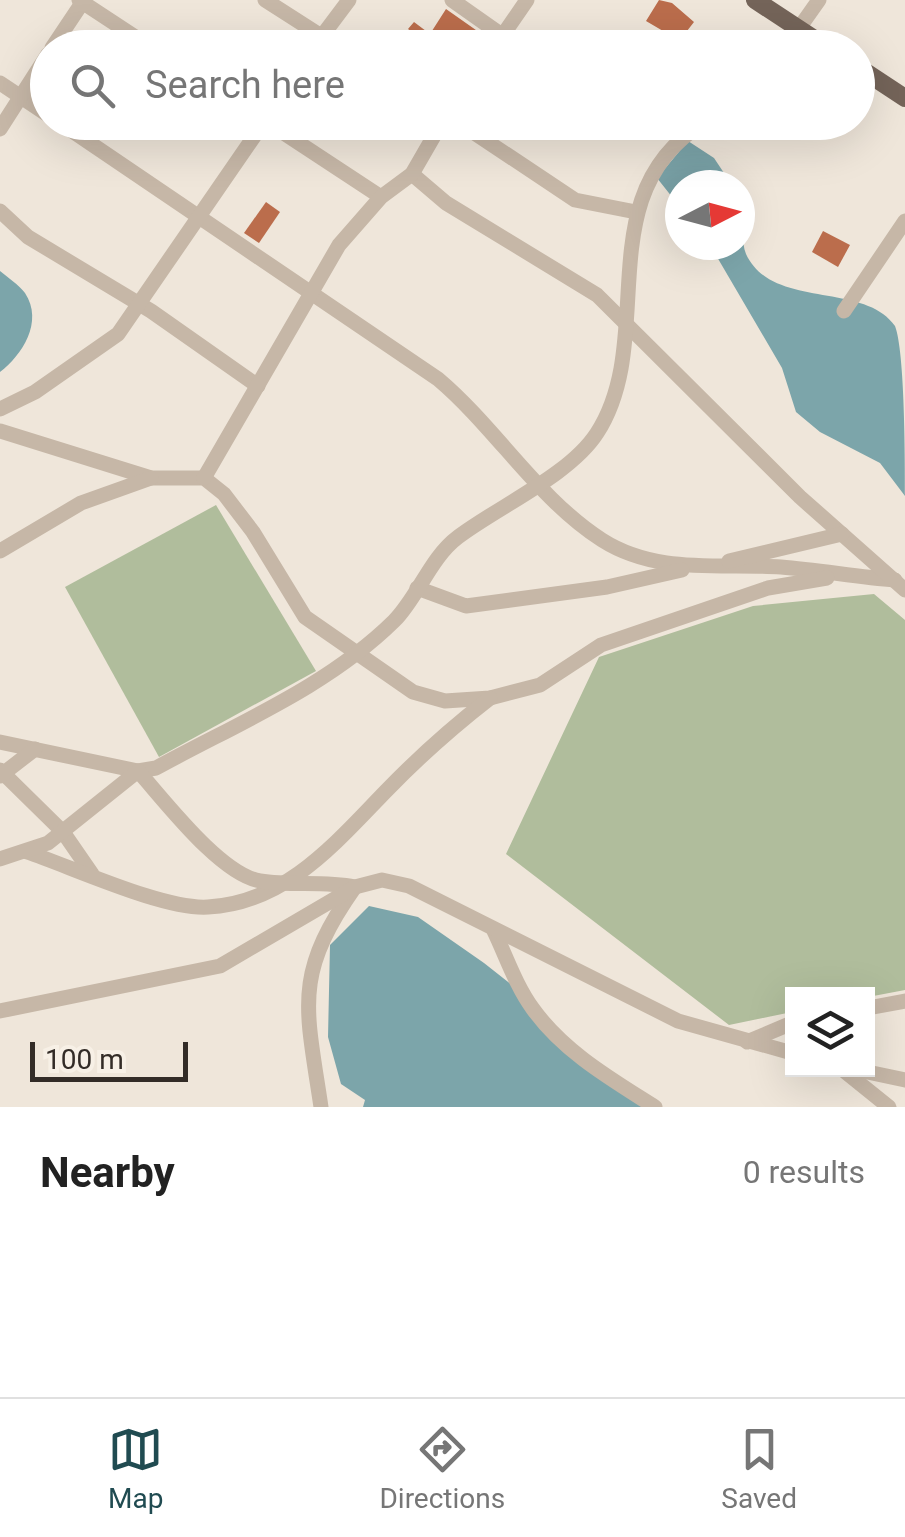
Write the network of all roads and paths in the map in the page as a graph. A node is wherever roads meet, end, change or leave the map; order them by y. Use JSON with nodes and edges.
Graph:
{"nodes":[{"id":1,"x":265,"y":0,"type":"edge"},
{"id":2,"x":349,"y":0,"type":"edge"},
{"id":3,"x":452,"y":0,"type":"edge"},
{"id":4,"x":527,"y":0,"type":"edge"},
{"id":5,"x":755,"y":0,"type":"edge"},
{"id":6,"x":819,"y":0,"type":"edge"},
{"id":7,"x":82,"y":1,"type":"edge"},
{"id":8,"x":799,"y":28,"type":"junction"},
{"id":9,"x":63,"y":30,"type":"edge"},
{"id":10,"x":125,"y":30,"type":"edge"},
{"id":11,"x":303,"y":30,"type":"edge"},
{"id":12,"x":326,"y":30,"type":"edge"},
{"id":13,"x":486,"y":30,"type":"edge"},
{"id":14,"x":507,"y":30,"type":"edge"},
{"id":15,"x":802,"y":30,"type":"edge"},
{"id":16,"x":875,"y":78,"type":"edge"},
{"id":17,"x":30,"y":80,"type":"edge"},
{"id":18,"x":0,"y":83,"type":"edge"},
{"id":19,"x":19,"y":96,"type":"junction"},
{"id":20,"x":905,"y":98,"type":"edge"},
{"id":21,"x":30,"y":103,"type":"edge"},
{"id":22,"x":0,"y":128,"type":"edge"},
{"id":23,"x":86,"y":140,"type":"edge"},
{"id":24,"x":252,"y":140,"type":"edge"},
{"id":25,"x":293,"y":140,"type":"edge"},
{"id":26,"x":432,"y":140,"type":"edge"},
{"id":27,"x":485,"y":140,"type":"edge"},
{"id":28,"x":683,"y":140,"type":"edge"},
{"id":29,"x":412,"y":174,"type":"junction"},
{"id":30,"x":381,"y":197,"type":"junction"},
{"id":31,"x":0,"y":210,"type":"edge"},
{"id":32,"x":636,"y":212,"type":"junction"},
{"id":33,"x":199,"y":215,"type":"junction"},
{"id":34,"x":905,"y":221,"type":"edge"},
{"id":35,"x":313,"y":294,"type":"junction"},
{"id":36,"x":141,"y":306,"type":"junction"},
{"id":37,"x":844,"y":311,"type":"dead end"},
{"id":38,"x":623,"y":319,"type":"junction"},
{"id":39,"x":258,"y":386,"type":"junction"},
{"id":40,"x":0,"y":409,"type":"edge"},
{"id":41,"x":0,"y":432,"type":"edge"},
{"id":42,"x":150,"y":478,"type":"junction"},
{"id":43,"x":204,"y":478,"type":"junction"},
{"id":44,"x":536,"y":482,"type":"junction"},
{"id":45,"x":842,"y":534,"type":"junction"},
{"id":46,"x":0,"y":551,"type":"edge"},
{"id":47,"x":700,"y":568,"type":"junction"},
{"id":48,"x":839,"y":575,"type":"junction"},
{"id":49,"x":900,"y":585,"type":"edge"},
{"id":50,"x":417,"y":588,"type":"junction"},
{"id":51,"x":355,"y":650,"type":"junction"},
{"id":52,"x":490,"y":698,"type":"junction"},
{"id":53,"x":0,"y":742,"type":"edge"},
{"id":54,"x":35,"y":748,"type":"junction"},
{"id":55,"x":138,"y":771,"type":"junction"},
{"id":56,"x":1,"y":773,"type":"edge"},
{"id":57,"x":63,"y":832,"type":"junction"},
{"id":58,"x":27,"y":852,"type":"junction"},
{"id":59,"x":0,"y":859,"type":"edge"},
{"id":60,"x":92,"y":874,"type":"junction"},
{"id":61,"x":287,"y":881,"type":"junction"},
{"id":62,"x":354,"y":887,"type":"junction"},
{"id":63,"x":494,"y":931,"type":"junction"},
{"id":64,"x":905,"y":1001,"type":"edge"},
{"id":65,"x":875,"y":1007,"type":"edge"},
{"id":66,"x":0,"y":1011,"type":"edge"},
{"id":67,"x":785,"y":1026,"type":"edge"},
{"id":68,"x":747,"y":1042,"type":"junction"},
{"id":69,"x":785,"y":1052,"type":"edge"},
{"id":70,"x":875,"y":1074,"type":"edge"},
{"id":71,"x":851,"y":1077,"type":"edge"},
{"id":72,"x":905,"y":1080,"type":"edge"},
{"id":73,"x":321,"y":1107,"type":"edge"},
{"id":74,"x":655,"y":1107,"type":"edge"},
{"id":75,"x":888,"y":1107,"type":"edge"}],
"edges":[{"from":1,"to":11,"type":"street"},
{"from":2,"to":12,"type":"street"},
{"from":3,"to":13,"type":"street"},
{"from":4,"to":14,"type":"street"},
{"from":5,"to":8,"type":"main road"},
{"from":6,"to":8,"type":"street"},
{"from":7,"to":9,"type":"street"},
{"from":7,"to":10,"type":"street"},
{"from":8,"to":15,"type":"main road"},
{"from":16,"to":20,"type":"main road"},
{"from":17,"to":19,"type":"street"},
{"from":18,"to":19,"type":"street"},
{"from":19,"to":21,"type":"street"},
{"from":19,"to":22,"type":"street"},
{"from":23,"to":33,"type":"street"},
{"from":24,"to":33,"type":"street"},
{"from":25,"to":30,"type":"street"},
{"from":26,"to":29,"type":"street"},
{"from":27,"to":32,"type":"street"},
{"from":28,"to":32,"type":"street"},
{"from":29,"to":30,"type":"street"},
{"from":29,"to":38,"type":"street"},
{"from":30,"to":35,"type":"street"},
{"from":31,"to":36,"type":"street"},
{"from":32,"to":38,"type":"street"},
{"from":33,"to":35,"type":"street"},
{"from":33,"to":36,"type":"street"},
{"from":34,"to":37,"type":"street"},
{"from":35,"to":39,"type":"street"},
{"from":35,"to":44,"type":"street"},
{"from":36,"to":39,"type":"street"},
{"from":36,"to":40,"type":"street"},
{"from":38,"to":44,"type":"street"},
{"from":38,"to":45,"type":"street"},
{"from":39,"to":43,"type":"street"},
{"from":41,"to":42,"type":"street"},
{"from":42,"to":43,"type":"street"},
{"from":42,"to":46,"type":"street"},
{"from":43,"to":51,"type":"street"},
{"from":44,"to":47,"type":"street"},
{"from":44,"to":50,"type":"street"},
{"from":45,"to":47,"type":"street"},
{"from":45,"to":49,"type":"street"},
{"from":47,"to":48,"type":"street"},
{"from":47,"to":50,"type":"street"},
{"from":48,"to":49,"type":"street"},
{"from":48,"to":52,"type":"street"},
{"from":50,"to":51,"type":"street"},
{"from":51,"to":52,"type":"street"},
{"from":51,"to":55,"type":"street"},
{"from":52,"to":61,"type":"street"},
{"from":53,"to":54,"type":"street"},
{"from":54,"to":55,"type":"street"},
{"from":54,"to":56,"type":"street"},
{"from":55,"to":57,"type":"street"},
{"from":55,"to":61,"type":"street"},
{"from":56,"to":57,"type":"street"},
{"from":57,"to":58,"type":"street"},
{"from":57,"to":60,"type":"street"},
{"from":58,"to":59,"type":"street"},
{"from":58,"to":60,"type":"street"},
{"from":60,"to":61,"type":"street"},
{"from":61,"to":62,"type":"street"},
{"from":62,"to":63,"type":"street"},
{"from":62,"to":66,"type":"street"},
{"from":62,"to":73,"type":"street"},
{"from":63,"to":68,"type":"street"},
{"from":63,"to":74,"type":"street"},
{"from":64,"to":65,"type":"street"},
{"from":67,"to":68,"type":"street"},
{"from":68,"to":69,"type":"street"},
{"from":70,"to":72,"type":"street"},
{"from":71,"to":75,"type":"street"}]}
